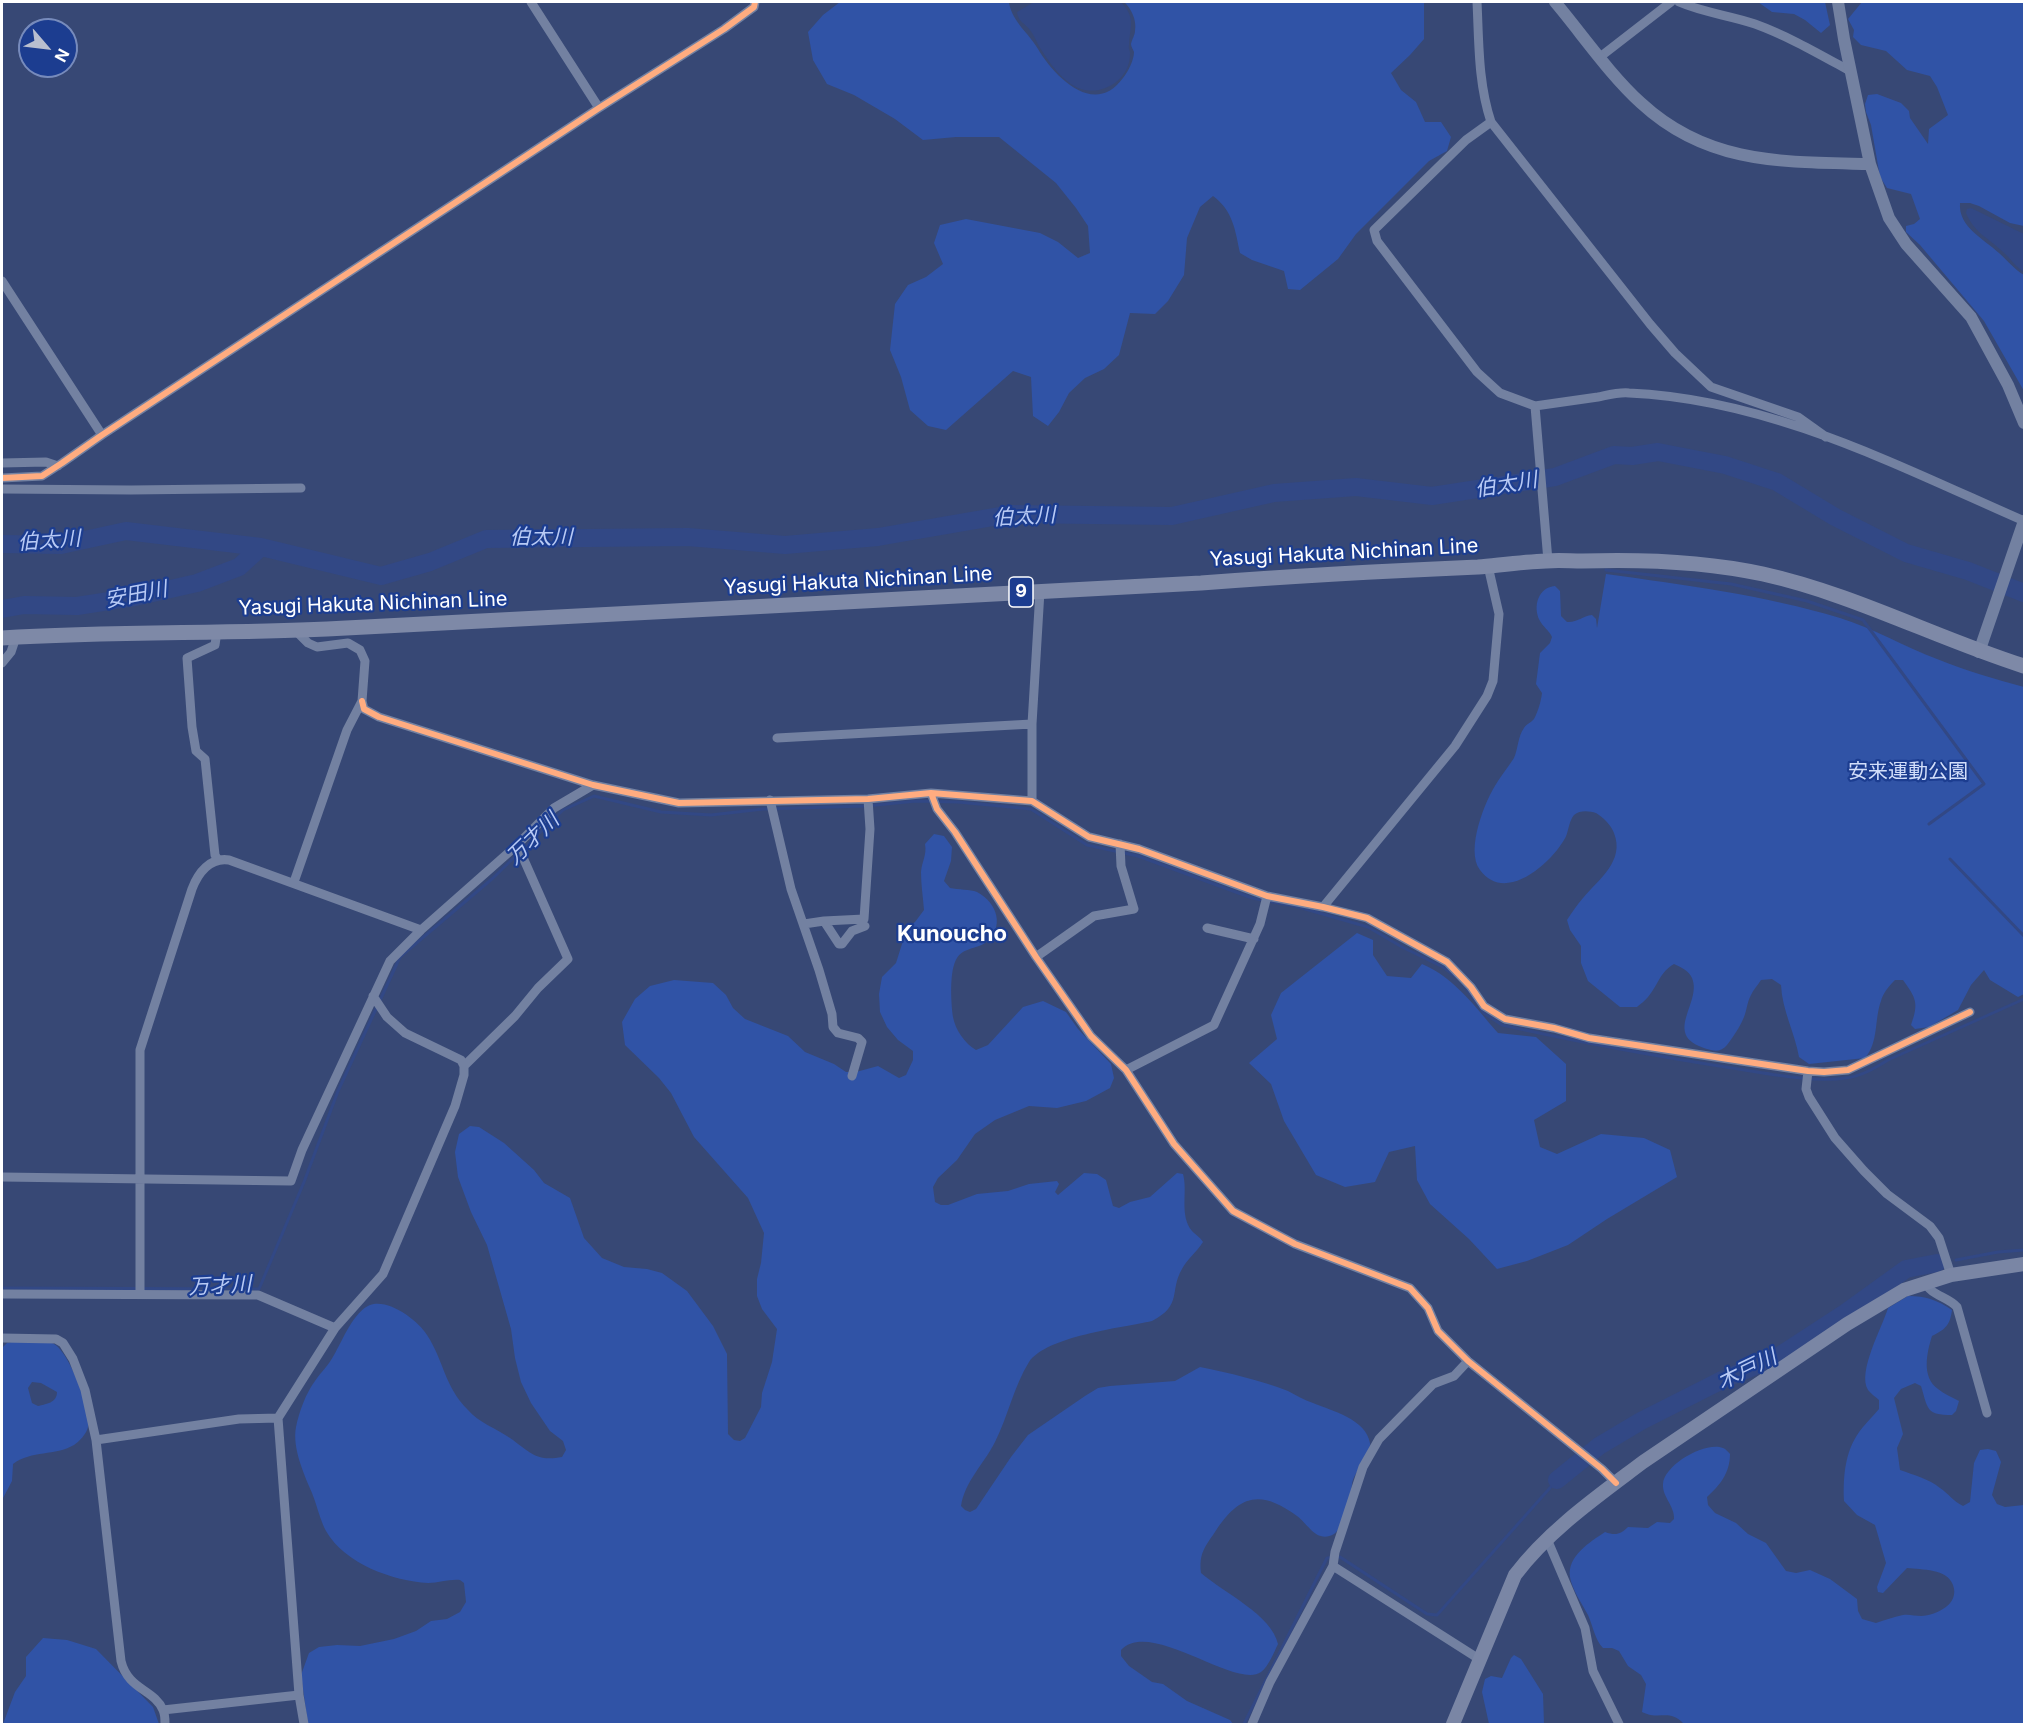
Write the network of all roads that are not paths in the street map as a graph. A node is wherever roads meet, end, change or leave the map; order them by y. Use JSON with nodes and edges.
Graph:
{"nodes":[{"id":1,"x":531,"y":2,"type":"edge"},
{"id":2,"x":755,"y":2,"type":"edge"},
{"id":3,"x":1477,"y":2,"type":"edge"},
{"id":4,"x":1555,"y":2,"type":"edge"},
{"id":5,"x":1671,"y":2,"type":"edge"},
{"id":6,"x":1679,"y":2,"type":"edge"},
{"id":7,"x":1838,"y":2,"type":"edge"},
{"id":8,"x":1600,"y":57,"type":"junction"},
{"id":9,"x":1850,"y":71,"type":"junction"},
{"id":10,"x":599,"y":108,"type":"junction"},
{"id":11,"x":1491,"y":122,"type":"junction"},
{"id":12,"x":1870,"y":164,"type":"junction"},
{"id":13,"x":2,"y":281,"type":"edge"},
{"id":14,"x":1535,"y":410,"type":"junction"},
{"id":15,"x":2025,"y":423,"type":"edge"},
{"id":16,"x":102,"y":435,"type":"junction"},
{"id":17,"x":1826,"y":437,"type":"junction"},
{"id":18,"x":2,"y":463,"type":"edge"},
{"id":19,"x":58,"y":466,"type":"junction"},
{"id":20,"x":2,"y":478,"type":"edge"},
{"id":21,"x":301,"y":488,"type":"dead end"},
{"id":22,"x":2,"y":489,"type":"edge"},
{"id":23,"x":2024,"y":523,"type":"edge"},
{"id":24,"x":1547,"y":553,"type":"junction"},
{"id":25,"x":1488,"y":566,"type":"junction"},
{"id":26,"x":1040,"y":591,"type":"junction"},
{"id":27,"x":296,"y":630,"type":"junction"},
{"id":28,"x":217,"y":631,"type":"junction"},
{"id":29,"x":9,"y":637,"type":"edge"},
{"id":30,"x":1979,"y":652,"type":"junction"},
{"id":31,"x":2,"y":663,"type":"edge"},
{"id":32,"x":2025,"y":666,"type":"edge"},
{"id":33,"x":362,"y":701,"type":"junction"},
{"id":34,"x":1032,"y":724,"type":"junction"},
{"id":35,"x":777,"y":738,"type":"dead end"},
{"id":36,"x":593,"y":786,"type":"junction"},
{"id":37,"x":932,"y":799,"type":"junction"},
{"id":38,"x":1032,"y":801,"type":"junction"},
{"id":39,"x":868,"y":804,"type":"junction"},
{"id":40,"x":772,"y":806,"type":"junction"},
{"id":41,"x":518,"y":850,"type":"junction"},
{"id":42,"x":1120,"y":851,"type":"junction"},
{"id":43,"x":218,"y":860,"type":"junction"},
{"id":44,"x":294,"y":882,"type":"junction"},
{"id":45,"x":1267,"y":896,"type":"junction"},
{"id":46,"x":1323,"y":907,"type":"junction"},
{"id":47,"x":824,"y":921,"type":"junction"},
{"id":48,"x":804,"y":924,"type":"junction"},
{"id":49,"x":865,"y":926,"type":"dead end"},
{"id":50,"x":1207,"y":928,"type":"dead end"},
{"id":51,"x":421,"y":930,"type":"junction"},
{"id":52,"x":1254,"y":939,"type":"junction"},
{"id":53,"x":1036,"y":957,"type":"junction"},
{"id":54,"x":377,"y":1001,"type":"junction"},
{"id":55,"x":1970,"y":1012,"type":"dead end"},
{"id":56,"x":464,"y":1066,"type":"junction"},
{"id":57,"x":1126,"y":1070,"type":"junction"},
{"id":58,"x":1808,"y":1071,"type":"junction"},
{"id":59,"x":852,"y":1076,"type":"dead end"},
{"id":60,"x":2,"y":1177,"type":"edge"},
{"id":61,"x":139,"y":1179,"type":"junction"},
{"id":62,"x":2025,"y":1264,"type":"edge"},
{"id":63,"x":1951,"y":1275,"type":"junction"},
{"id":64,"x":1925,"y":1282,"type":"junction"},
{"id":65,"x":140,"y":1290,"type":"junction"},
{"id":66,"x":2,"y":1294,"type":"edge"},
{"id":67,"x":335,"y":1328,"type":"junction"},
{"id":68,"x":2,"y":1338,"type":"edge"},
{"id":69,"x":1468,"y":1361,"type":"junction"},
{"id":70,"x":1987,"y":1413,"type":"dead end"},
{"id":71,"x":278,"y":1418,"type":"junction"},
{"id":72,"x":96,"y":1440,"type":"junction"},
{"id":73,"x":1616,"y":1483,"type":"junction"},
{"id":74,"x":1547,"y":1539,"type":"junction"},
{"id":75,"x":1333,"y":1566,"type":"junction"},
{"id":76,"x":1479,"y":1659,"type":"junction"},
{"id":77,"x":299,"y":1695,"type":"junction"},
{"id":78,"x":164,"y":1710,"type":"junction"},
{"id":79,"x":165,"y":1725,"type":"edge"},
{"id":80,"x":304,"y":1725,"type":"edge"},
{"id":81,"x":1252,"y":1725,"type":"edge"},
{"id":82,"x":1453,"y":1725,"type":"edge"},
{"id":83,"x":1619,"y":1725,"type":"edge"}],
"edges":[{"from":1,"to":10,"type":"street"},
{"from":2,"to":10,"type":"street"},
{"from":3,"to":11,"type":"street"},
{"from":4,"to":8,"type":"street"},
{"from":5,"to":8,"type":"street"},
{"from":6,"to":9,"type":"street"},
{"from":7,"to":9,"type":"street"},
{"from":8,"to":12,"type":"street"},
{"from":9,"to":12,"type":"street"},
{"from":10,"to":16,"type":"street"},
{"from":11,"to":14,"type":"street"},
{"from":11,"to":17,"type":"street"},
{"from":12,"to":15,"type":"street"},
{"from":13,"to":16,"type":"street"},
{"from":14,"to":17,"type":"street"},
{"from":14,"to":24,"type":"street"},
{"from":16,"to":19,"type":"street"},
{"from":17,"to":23,"type":"street"},
{"from":18,"to":19,"type":"street"},
{"from":19,"to":20,"type":"street"},
{"from":21,"to":22,"type":"street"},
{"from":23,"to":30,"type":"street"},
{"from":24,"to":25,"type":"main road","name":"Yasugi Hakuta Nichinan Line","number":"9"},
{"from":24,"to":30,"type":"main road","name":"Yasugi Hakuta Nichinan Line","number":"9"},
{"from":25,"to":26,"type":"main road","name":"Yasugi Hakuta Nichinan Line","number":"9"},
{"from":25,"to":46,"type":"street"},
{"from":26,"to":27,"type":"main road","name":"Yasugi Hakuta Nichinan Line","number":"9"},
{"from":26,"to":34,"type":"street"},
{"from":27,"to":28,"type":"main road","name":"Yasugi Hakuta Nichinan Line","number":"9"},
{"from":27,"to":33,"type":"street"},
{"from":28,"to":29,"type":"main road","name":"Yasugi Hakuta Nichinan Line","number":"9"},
{"from":28,"to":43,"type":"street"},
{"from":29,"to":31,"type":"street"},
{"from":30,"to":32,"type":"main road","name":"Yasugi Hakuta Nichinan Line","number":"9"},
{"from":33,"to":36,"type":"street"},
{"from":33,"to":44,"type":"street"},
{"from":34,"to":35,"type":"street"},
{"from":34,"to":38,"type":"street"},
{"from":36,"to":40,"type":"street"},
{"from":36,"to":41,"type":"street"},
{"from":37,"to":38,"type":"street"},
{"from":37,"to":39,"type":"street"},
{"from":37,"to":53,"type":"street"},
{"from":38,"to":42,"type":"street"},
{"from":39,"to":40,"type":"street"},
{"from":39,"to":47,"type":"street"},
{"from":40,"to":48,"type":"street"},
{"from":41,"to":51,"type":"street"},
{"from":41,"to":56,"type":"street"},
{"from":42,"to":45,"type":"street"},
{"from":42,"to":53,"type":"street"},
{"from":43,"to":44,"type":"street"},
{"from":43,"to":61,"type":"street"},
{"from":44,"to":51,"type":"street"},
{"from":45,"to":46,"type":"street"},
{"from":45,"to":52,"type":"street"},
{"from":46,"to":58,"type":"street"},
{"from":47,"to":48,"type":"street"},
{"from":47,"to":49,"type":"street"},
{"from":48,"to":59,"type":"street"},
{"from":50,"to":52,"type":"street"},
{"from":51,"to":54,"type":"street"},
{"from":52,"to":57,"type":"street"},
{"from":53,"to":57,"type":"street"},
{"from":54,"to":56,"type":"street"},
{"from":54,"to":61,"type":"street"},
{"from":55,"to":58,"type":"street"},
{"from":56,"to":67,"type":"street"},
{"from":57,"to":69,"type":"street"},
{"from":58,"to":63,"type":"street"},
{"from":60,"to":61,"type":"street"},
{"from":61,"to":65,"type":"street"},
{"from":62,"to":63,"type":"main road"},
{"from":63,"to":64,"type":"main road"},
{"from":64,"to":70,"type":"street"},
{"from":64,"to":73,"type":"main road"},
{"from":65,"to":66,"type":"street"},
{"from":65,"to":67,"type":"street"},
{"from":67,"to":71,"type":"street"},
{"from":68,"to":72,"type":"street"},
{"from":69,"to":73,"type":"street"},
{"from":69,"to":75,"type":"street"},
{"from":71,"to":72,"type":"street"},
{"from":71,"to":77,"type":"street"},
{"from":72,"to":78,"type":"street"},
{"from":73,"to":74,"type":"main road"},
{"from":74,"to":76,"type":"main road"},
{"from":74,"to":83,"type":"street"},
{"from":75,"to":76,"type":"street"},
{"from":75,"to":81,"type":"street"},
{"from":76,"to":82,"type":"main road"},
{"from":77,"to":78,"type":"street"},
{"from":77,"to":80,"type":"street"},
{"from":78,"to":79,"type":"street"}]}
